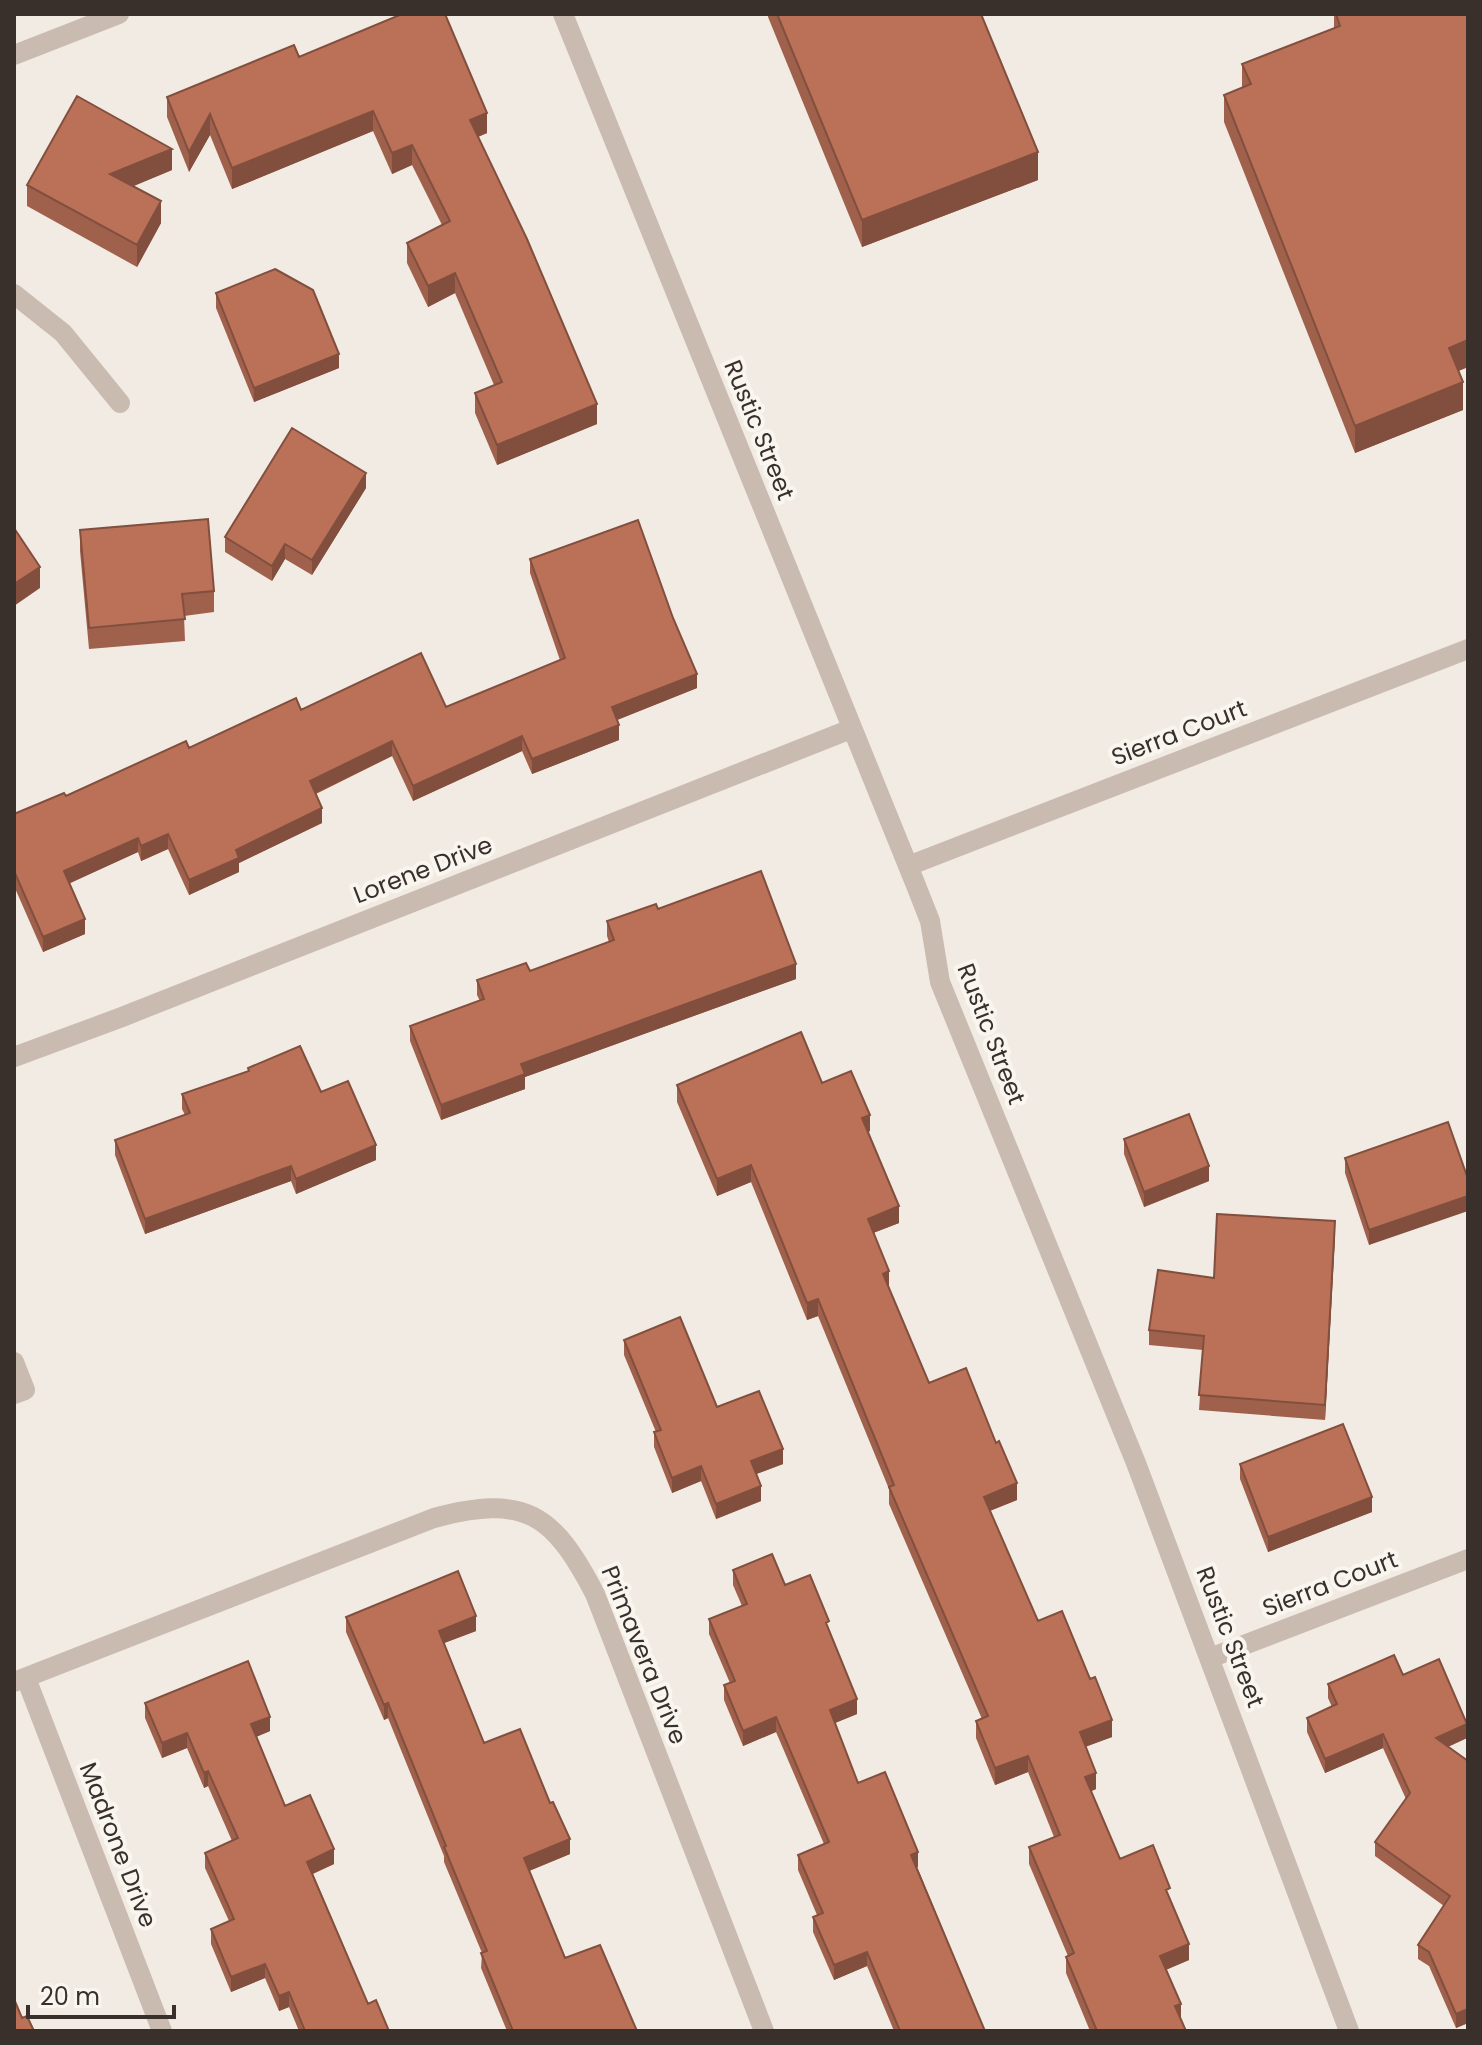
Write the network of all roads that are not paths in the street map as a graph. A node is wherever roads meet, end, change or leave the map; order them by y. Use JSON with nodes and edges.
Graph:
{"nodes":[{"id":1,"x":119,"y":14,"type":"edge"},
{"id":2,"x":563,"y":14,"type":"edge"},
{"id":3,"x":14,"y":55,"type":"edge"},
{"id":4,"x":14,"y":294,"type":"edge"},
{"id":5,"x":120,"y":403,"type":"dead end"},
{"id":6,"x":1468,"y":649,"type":"edge"},
{"id":7,"x":851,"y":729,"type":"junction"},
{"id":8,"x":908,"y":866,"type":"junction"},
{"id":9,"x":14,"y":1057,"type":"edge"},
{"id":10,"x":14,"y":1362,"type":"edge"},
{"id":11,"x":14,"y":1394,"type":"edge"},
{"id":12,"x":1468,"y":1559,"type":"edge"},
{"id":13,"x":1210,"y":1658,"type":"junction"},
{"id":14,"x":20,"y":1680,"type":"edge"},
{"id":15,"x":162,"y":2031,"type":"edge"},
{"id":16,"x":764,"y":2031,"type":"edge"},
{"id":17,"x":1349,"y":2031,"type":"edge"}],
"edges":[{"from":1,"to":3,"type":"street"},
{"from":2,"to":7,"type":"street","name":"Rustic Street"},
{"from":4,"to":5,"type":"street"},
{"from":6,"to":8,"type":"street","name":"Sierra Court"},
{"from":7,"to":8,"type":"street","name":"Rustic Street"},
{"from":7,"to":9,"type":"street","name":"Lorene Drive"},
{"from":8,"to":13,"type":"street","name":"Rustic Street"},
{"from":10,"to":11,"type":"street"},
{"from":12,"to":13,"type":"street","name":"Sierra Court"},
{"from":13,"to":17,"type":"street","name":"Rustic Street"},
{"from":14,"to":15,"type":"street","name":"Madrone Drive"},
{"from":14,"to":16,"type":"street","name":"Primavera Drive"}]}
